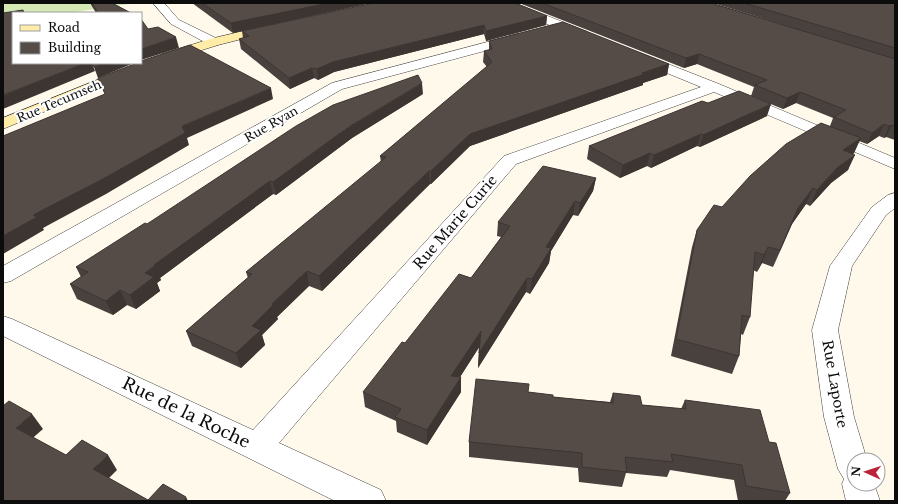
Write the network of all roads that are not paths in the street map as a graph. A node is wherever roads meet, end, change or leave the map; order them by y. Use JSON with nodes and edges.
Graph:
{"nodes":[{"id":1,"x":158,"y":3,"type":"edge"},
{"id":2,"x":506,"y":3,"type":"edge"},
{"id":3,"x":282,"y":26,"type":"edge"},
{"id":4,"x":562,"y":26,"type":"junction"},
{"id":5,"x":598,"y":40,"type":"edge"},
{"id":6,"x":214,"y":42,"type":"junction"},
{"id":7,"x":627,"y":52,"type":"edge"},
{"id":8,"x":155,"y":61,"type":"edge"},
{"id":9,"x":141,"y":67,"type":"edge"},
{"id":10,"x":714,"y":87,"type":"junction"},
{"id":11,"x":3,"y":124,"type":"edge"},
{"id":12,"x":895,"y":164,"type":"edge"},
{"id":13,"x":895,"y":199,"type":"edge"},
{"id":14,"x":3,"y":276,"type":"edge"},
{"id":15,"x":3,"y":325,"type":"edge"},
{"id":16,"x":257,"y":447,"type":"junction"},
{"id":17,"x":849,"y":452,"type":"edge"},
{"id":18,"x":369,"y":501,"type":"edge"}],
"edges":[{"from":1,"to":6,"type":"street"},
{"from":2,"to":4,"type":"street"},
{"from":3,"to":6,"type":"street"},
{"from":4,"to":5,"type":"street"},
{"from":4,"to":14,"type":"street","name":"Rue Ryan"},
{"from":6,"to":8,"type":"street"},
{"from":7,"to":10,"type":"street"},
{"from":9,"to":11,"type":"street","name":"Rue Tecumseh"},
{"from":10,"to":12,"type":"street"},
{"from":10,"to":16,"type":"street","name":"Rue Marie Curie"},
{"from":13,"to":17,"type":"street","name":"Rue Laporte"},
{"from":15,"to":16,"type":"street","name":"Rue de la Roche"},
{"from":16,"to":18,"type":"street","name":"Rue de la Roche"}]}
